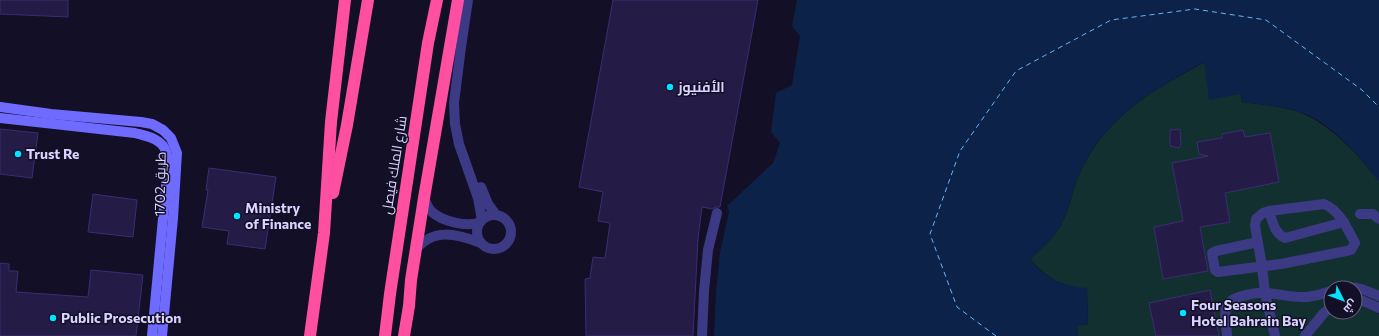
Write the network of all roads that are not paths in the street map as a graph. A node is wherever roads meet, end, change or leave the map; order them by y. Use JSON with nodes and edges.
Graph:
{"nodes":[{"id":1,"x":345,"y":0,"type":"edge"},
{"id":2,"x":368,"y":0,"type":"edge"},
{"id":3,"x":437,"y":0,"type":"edge"},
{"id":4,"x":458,"y":0,"type":"edge"},
{"id":5,"x":468,"y":0,"type":"edge"},
{"id":6,"x":475,"y":0,"type":"edge"},
{"id":7,"x":0,"y":108,"type":"edge"},
{"id":8,"x":0,"y":118,"type":"edge"},
{"id":9,"x":98,"y":118,"type":"junction"},
{"id":10,"x":97,"y":129,"type":"junction"},
{"id":11,"x":424,"y":198,"type":"junction"},
{"id":12,"x":1269,"y":211,"type":"junction"},
{"id":13,"x":717,"y":213,"type":"dead end"},
{"id":14,"x":1360,"y":214,"type":"dead end"},
{"id":15,"x":496,"y":215,"type":"junction"},
{"id":16,"x":1379,"y":219,"type":"edge"},
{"id":17,"x":481,"y":221,"type":"junction"},
{"id":18,"x":1344,"y":222,"type":"junction"},
{"id":19,"x":324,"y":233,"type":"junction"},
{"id":20,"x":481,"y":242,"type":"junction"},
{"id":21,"x":1258,"y":242,"type":"junction"},
{"id":22,"x":415,"y":251,"type":"junction"},
{"id":23,"x":165,"y":260,"type":"junction"},
{"id":24,"x":1262,"y":266,"type":"junction"},
{"id":25,"x":1363,"y":292,"type":"edge"},
{"id":26,"x":1265,"y":293,"type":"junction"},
{"id":27,"x":1323,"y":294,"type":"edge"},
{"id":28,"x":1363,"y":300,"type":"edge"},
{"id":29,"x":1378,"y":302,"type":"edge"},
{"id":30,"x":1323,"y":314,"type":"edge"},
{"id":31,"x":152,"y":336,"type":"edge"},
{"id":32,"x":162,"y":336,"type":"edge"},
{"id":33,"x":310,"y":336,"type":"edge"},
{"id":34,"x":385,"y":336,"type":"edge"},
{"id":35,"x":404,"y":336,"type":"edge"},
{"id":36,"x":702,"y":336,"type":"edge"},
{"id":37,"x":1228,"y":336,"type":"edge"},
{"id":38,"x":1276,"y":336,"type":"edge"},
{"id":39,"x":1305,"y":336,"type":"edge"}],
"edges":[{"from":1,"to":19,"type":"highway"},
{"from":2,"to":19,"type":"highway"},
{"from":3,"to":34,"type":"highway","name":"شارع الملك فيصل"},
{"from":4,"to":11,"type":"highway"},
{"from":5,"to":17,"type":"street"},
{"from":6,"to":15,"type":"street"},
{"from":7,"to":9,"type":"street","name":"طريق 1702"},
{"from":8,"to":10,"type":"street","name":"طريق 1702"},
{"from":9,"to":10,"type":"street"},
{"from":9,"to":23,"type":"street","name":"طريق 1702"},
{"from":10,"to":23,"type":"street","name":"طريق 1702"},
{"from":11,"to":17,"type":"street"},
{"from":11,"to":22,"type":"highway"},
{"from":12,"to":18,"type":"street"},
{"from":12,"to":18,"type":"street"},
{"from":12,"to":21,"type":"street"},
{"from":13,"to":36,"type":"street"},
{"from":14,"to":16,"type":"street"},
{"from":15,"to":17,"type":"street"},
{"from":15,"to":20,"type":"street"},
{"from":17,"to":20,"type":"street"},
{"from":18,"to":24,"type":"street"},
{"from":19,"to":33,"type":"highway"},
{"from":20,"to":22,"type":"street"},
{"from":21,"to":24,"type":"street"},
{"from":21,"to":24,"type":"street"},
{"from":22,"to":35,"type":"highway"},
{"from":23,"to":31,"type":"street","name":"طريق 1702"},
{"from":23,"to":32,"type":"street","name":"طريق 1702"},
{"from":24,"to":26,"type":"street"},
{"from":25,"to":29,"type":"street"},
{"from":26,"to":27,"type":"street"},
{"from":26,"to":37,"type":"street"},
{"from":26,"to":38,"type":"street"},
{"from":28,"to":29,"type":"street"},
{"from":30,"to":39,"type":"street"}]}
